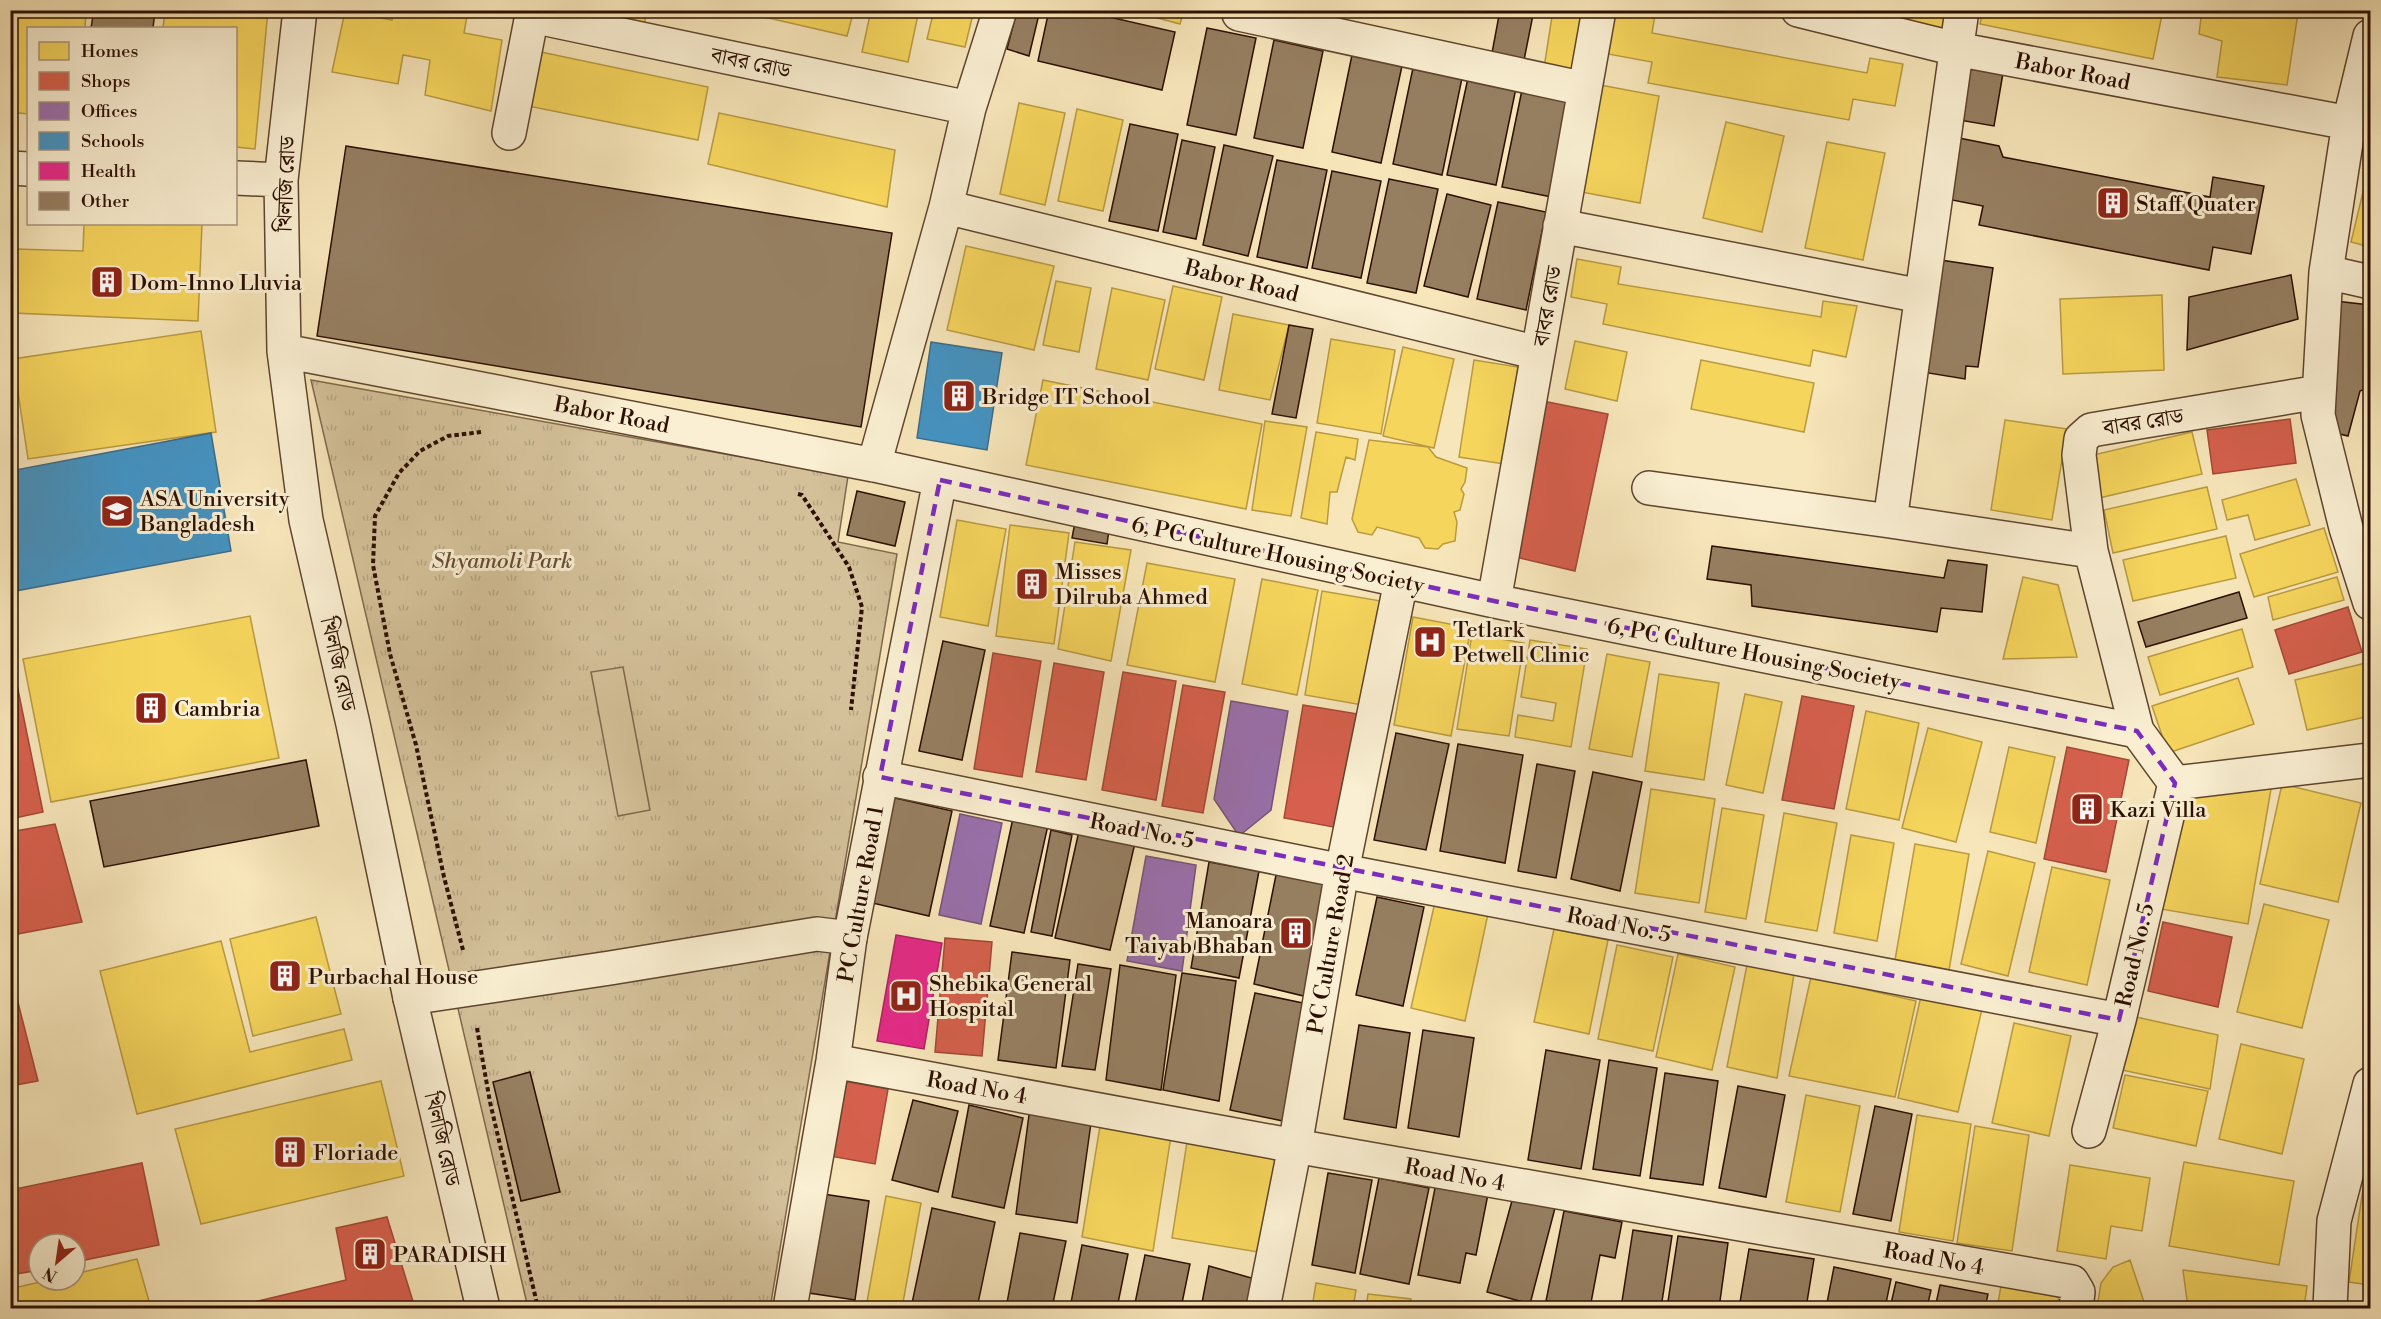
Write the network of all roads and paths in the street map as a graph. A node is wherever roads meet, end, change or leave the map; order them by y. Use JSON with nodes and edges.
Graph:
{"nodes":[{"id":1,"x":300,"y":10,"type":"edge"},
{"id":2,"x":1000,"y":10,"type":"edge"},
{"id":3,"x":1599,"y":10,"type":"edge"},
{"id":4,"x":1798,"y":10,"type":"edge"},
{"id":5,"x":1962,"y":10,"type":"edge"},
{"id":6,"x":533,"y":13,"type":"edge"},
{"id":7,"x":1239,"y":14,"type":"dead end"},
{"id":8,"x":2370,"y":36,"type":"edge"},
{"id":9,"x":1956,"y":49,"type":"junction"},
{"id":10,"x":1585,"y":89,"type":"junction"},
{"id":11,"x":969,"y":108,"type":"junction"},
{"id":12,"x":2349,"y":123,"type":"junction"},
{"id":13,"x":509,"y":134,"type":"dead end"},
{"id":14,"x":10,"y":168,"type":"edge"},
{"id":15,"x":27,"y":168,"type":"edge"},
{"id":16,"x":237,"y":178,"type":"edge"},
{"id":17,"x":281,"y":180,"type":"junction"},
{"id":18,"x":946,"y":207,"type":"junction"},
{"id":19,"x":1560,"y":226,"type":"junction"},
{"id":20,"x":2326,"y":272,"type":"junction"},
{"id":21,"x":2370,"y":282,"type":"edge"},
{"id":22,"x":1921,"y":296,"type":"junction"},
{"id":23,"x":284,"y":351,"type":"junction"},
{"id":24,"x":1538,"y":353,"type":"junction"},
{"id":25,"x":2319,"y":392,"type":"junction"},
{"id":26,"x":483,"y":431,"type":"dead end"},
{"id":27,"x":874,"y":465,"type":"junction"},
{"id":28,"x":940,"y":480,"type":"junction"},
{"id":29,"x":1649,"y":488,"type":"dead end"},
{"id":30,"x":791,"y":491,"type":"dead end"},
{"id":31,"x":1890,"y":521,"type":"junction"},
{"id":32,"x":2091,"y":551,"type":"junction"},
{"id":33,"x":1401,"y":581,"type":"junction"},
{"id":34,"x":1494,"y":600,"type":"junction"},
{"id":35,"x":2370,"y":603,"type":"edge"},
{"id":36,"x":851,"y":713,"type":"dead end"},
{"id":37,"x":2137,"y":731,"type":"junction"},
{"id":38,"x":2370,"y":760,"type":"edge"},
{"id":39,"x":880,"y":777,"type":"junction"},
{"id":40,"x":2175,"y":783,"type":"junction"},
{"id":41,"x":1342,"y":871,"type":"junction"},
{"id":42,"x":850,"y":938,"type":"junction"},
{"id":43,"x":471,"y":989,"type":"junction"},
{"id":44,"x":410,"y":998,"type":"junction"},
{"id":45,"x":2119,"y":1020,"type":"junction"},
{"id":46,"x":833,"y":1061,"type":"junction"},
{"id":47,"x":2370,"y":1084,"type":"edge"},
{"id":48,"x":2089,"y":1131,"type":"dead end"},
{"id":49,"x":1295,"y":1146,"type":"junction"},
{"id":50,"x":2076,"y":1297,"type":"edge"},
{"id":51,"x":483,"y":1308,"type":"edge"},
{"id":52,"x":538,"y":1308,"type":"edge"},
{"id":53,"x":792,"y":1308,"type":"edge"},
{"id":54,"x":1263,"y":1308,"type":"edge"},
{"id":55,"x":2330,"y":1308,"type":"edge"}],
"edges":[{"from":1,"to":17,"type":"street","name":"খিলজি রোড"},
{"from":2,"to":11,"type":"street"},
{"from":3,"to":10,"type":"street","name":"বাবর রোড"},
{"from":4,"to":9,"type":"street","name":"Babor Road"},
{"from":5,"to":9,"type":"street"},
{"from":6,"to":11,"type":"street","name":"বাবর রোড"},
{"from":6,"to":13,"type":"street","name":"বাবর রোড"},
{"from":7,"to":10,"type":"street"},
{"from":8,"to":12,"type":"street"},
{"from":9,"to":12,"type":"street","name":"Babor Road"},
{"from":9,"to":22,"type":"street"},
{"from":10,"to":19,"type":"street","name":"বাবর রোড"},
{"from":11,"to":18,"type":"street"},
{"from":12,"to":20,"type":"street"},
{"from":14,"to":15,"type":"street"},
{"from":16,"to":17,"type":"street"},
{"from":17,"to":23,"type":"street","name":"খিলজি রোড"},
{"from":18,"to":24,"type":"street","name":"Babor Road"},
{"from":18,"to":27,"type":"street"},
{"from":19,"to":22,"type":"street"},
{"from":19,"to":24,"type":"street","name":"বাবর রোড"},
{"from":20,"to":21,"type":"street"},
{"from":20,"to":25,"type":"street"},
{"from":22,"to":31,"type":"street"},
{"from":23,"to":27,"type":"street","name":"Babor Road"},
{"from":23,"to":44,"type":"street","name":"খিলজি রোড"},
{"from":24,"to":34,"type":"street","name":"বাবর রোড"},
{"from":25,"to":32,"type":"street","name":"বাবর রোড"},
{"from":25,"to":35,"type":"street"},
{"from":26,"to":43,"type":"path"},
{"from":27,"to":28,"type":"street","name":"Babor Road"},
{"from":28,"to":33,"type":"street","name":"6, PC Culture Housing Society"},
{"from":28,"to":39,"type":"street","name":"PC Culture Road 1"},
{"from":29,"to":31,"type":"street"},
{"from":30,"to":36,"type":"path"},
{"from":31,"to":32,"type":"street"},
{"from":32,"to":37,"type":"street","name":"বাবর রোড"},
{"from":33,"to":34,"type":"street","name":"6, PC Culture Housing Society"},
{"from":33,"to":41,"type":"street","name":"PC Culture Road 2"},
{"from":34,"to":37,"type":"street","name":"6, PC Culture Housing Society"},
{"from":37,"to":40,"type":"street"},
{"from":38,"to":40,"type":"street"},
{"from":39,"to":41,"type":"street","name":"Road No. 5"},
{"from":39,"to":42,"type":"street","name":"PC Culture Road 1"},
{"from":40,"to":45,"type":"street","name":"Road No. 5"},
{"from":41,"to":45,"type":"street","name":"Road No. 5"},
{"from":41,"to":49,"type":"street","name":"PC Culture Road 2"},
{"from":42,"to":43,"type":"street"},
{"from":42,"to":46,"type":"street","name":"PC Culture Road 1"},
{"from":43,"to":44,"type":"street"},
{"from":43,"to":52,"type":"path"},
{"from":44,"to":51,"type":"street","name":"খিলজি রোড"},
{"from":45,"to":48,"type":"street"},
{"from":46,"to":49,"type":"street","name":"Road No 4"},
{"from":46,"to":53,"type":"street","name":"PC Culture Road 1"},
{"from":47,"to":55,"type":"street"},
{"from":49,"to":50,"type":"street","name":"Road No 4"},
{"from":49,"to":54,"type":"street","name":"PC Culture Road 2"}]}
